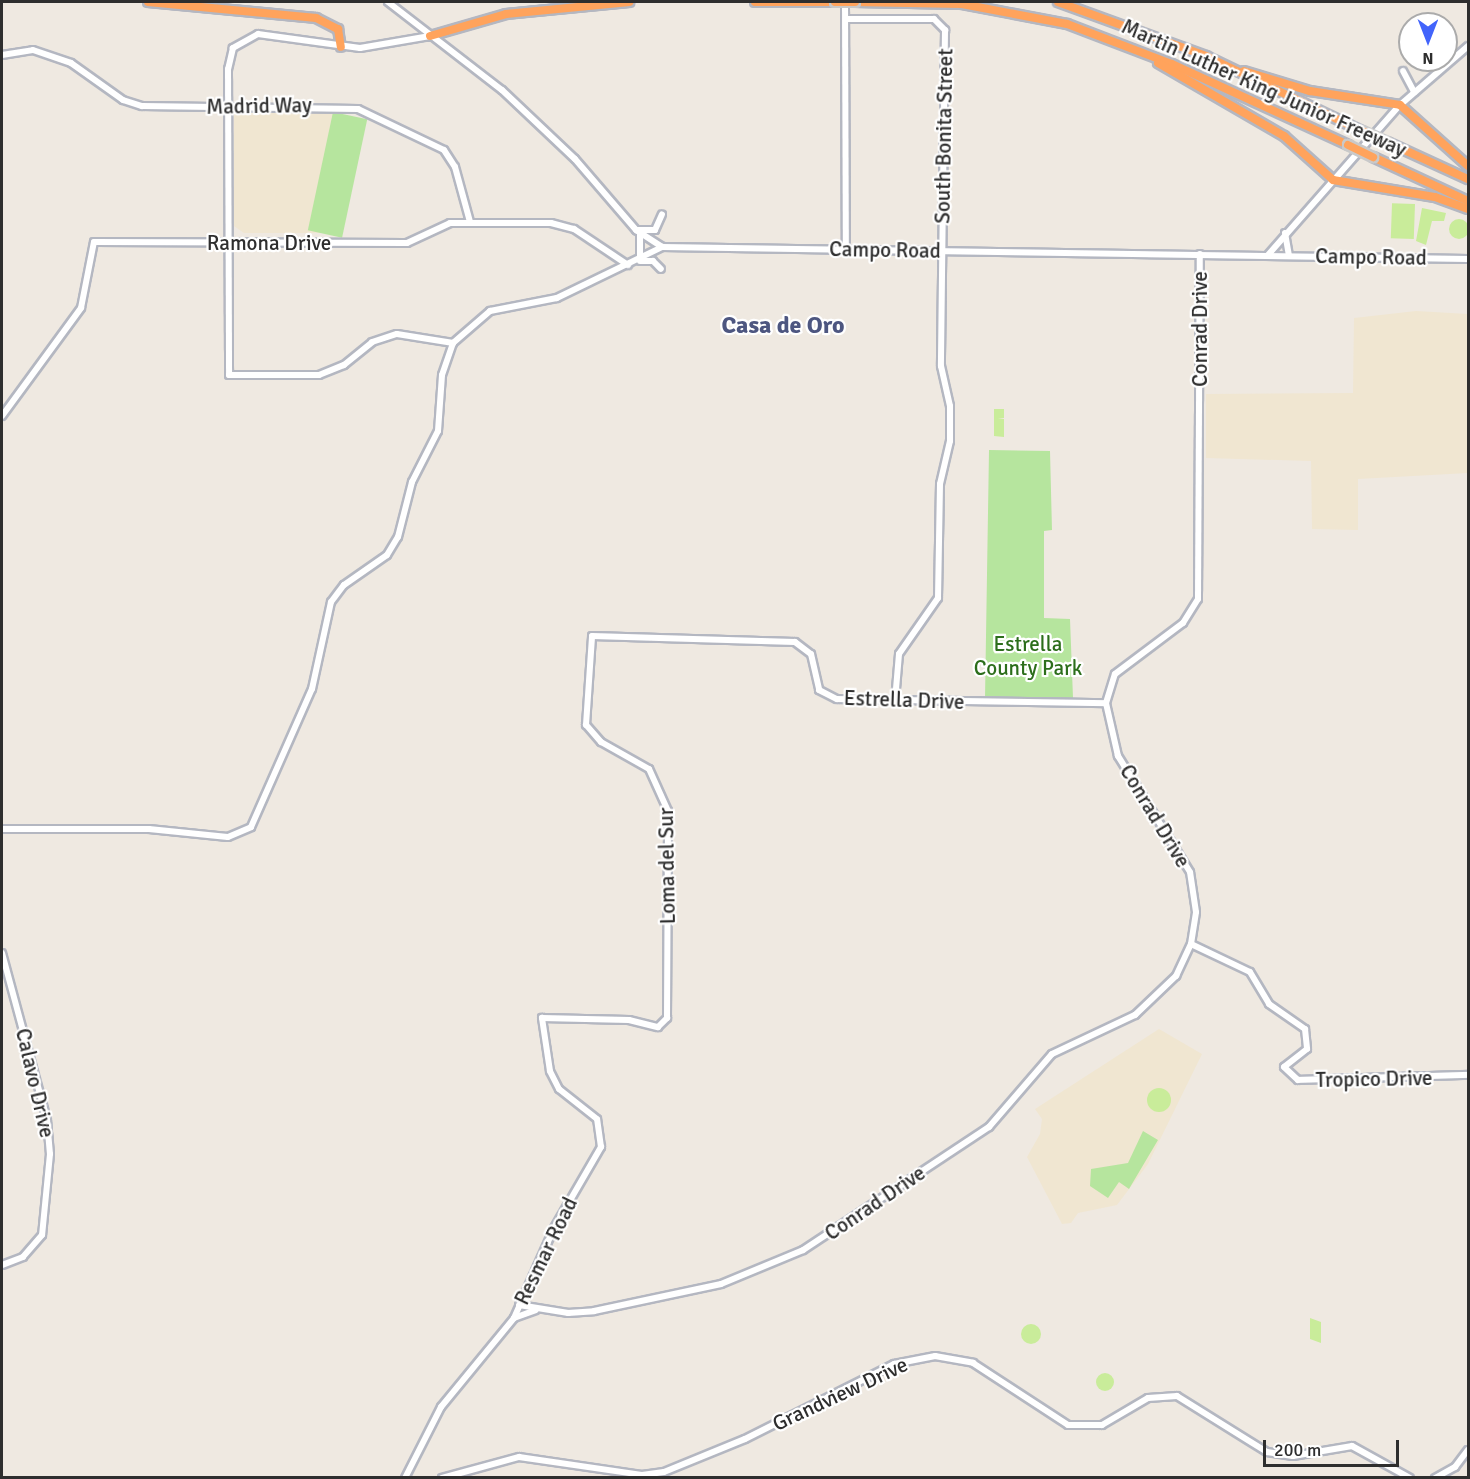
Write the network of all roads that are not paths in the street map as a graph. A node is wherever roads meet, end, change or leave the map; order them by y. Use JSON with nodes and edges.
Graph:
{"nodes":[{"id":1,"x":148,"y":2,"type":"edge"},
{"id":2,"x":388,"y":2,"type":"edge"},
{"id":3,"x":629,"y":2,"type":"edge"},
{"id":4,"x":755,"y":2,"type":"edge"},
{"id":5,"x":835,"y":2,"type":"edge"},
{"id":6,"x":845,"y":2,"type":"edge"},
{"id":7,"x":855,"y":2,"type":"edge"},
{"id":8,"x":1058,"y":2,"type":"edge"},
{"id":9,"x":847,"y":19,"type":"junction"},
{"id":10,"x":430,"y":36,"type":"junction"},
{"id":11,"x":1468,"y":46,"type":"edge"},
{"id":12,"x":341,"y":47,"type":"junction"},
{"id":13,"x":1130,"y":47,"type":"junction"},
{"id":14,"x":2,"y":55,"type":"edge"},
{"id":15,"x":1206,"y":57,"type":"junction"},
{"id":16,"x":1404,"y":72,"type":"edge"},
{"id":17,"x":1414,"y":92,"type":"junction"},
{"id":18,"x":1400,"y":105,"type":"junction"},
{"id":19,"x":228,"y":106,"type":"junction"},
{"id":20,"x":1468,"y":166,"type":"edge"},
{"id":21,"x":1468,"y":179,"type":"edge"},
{"id":22,"x":1332,"y":180,"type":"junction"},
{"id":23,"x":1468,"y":201,"type":"edge"},
{"id":24,"x":1468,"y":209,"type":"edge"},
{"id":25,"x":662,"y":214,"type":"dead end"},
{"id":26,"x":470,"y":222,"type":"junction"},
{"id":27,"x":638,"y":232,"type":"junction"},
{"id":28,"x":1285,"y":233,"type":"junction"},
{"id":29,"x":228,"y":243,"type":"junction"},
{"id":30,"x":662,"y":247,"type":"junction"},
{"id":31,"x":846,"y":250,"type":"junction"},
{"id":32,"x":942,"y":251,"type":"junction"},
{"id":33,"x":1200,"y":254,"type":"junction"},
{"id":34,"x":1269,"y":255,"type":"junction"},
{"id":35,"x":1289,"y":255,"type":"junction"},
{"id":36,"x":1468,"y":259,"type":"edge"},
{"id":37,"x":638,"y":260,"type":"junction"},
{"id":38,"x":628,"y":265,"type":"junction"},
{"id":39,"x":661,"y":268,"type":"dead end"},
{"id":40,"x":453,"y":343,"type":"junction"},
{"id":41,"x":2,"y":416,"type":"edge"},
{"id":42,"x":592,"y":636,"type":"joint"},
{"id":43,"x":895,"y":701,"type":"junction"},
{"id":44,"x":1106,"y":703,"type":"junction"},
{"id":45,"x":2,"y":830,"type":"edge"},
{"id":46,"x":1191,"y":944,"type":"junction"},
{"id":47,"x":2,"y":953,"type":"edge"},
{"id":48,"x":542,"y":1018,"type":"joint"},
{"id":49,"x":1468,"y":1076,"type":"edge"},
{"id":50,"x":2,"y":1265,"type":"edge"},
{"id":51,"x":519,"y":1305,"type":"junction"},
{"id":52,"x":536,"y":1310,"type":"junction"},
{"id":53,"x":514,"y":1318,"type":"junction"},
{"id":54,"x":1468,"y":1450,"type":"edge"},
{"id":55,"x":405,"y":1478,"type":"edge"},
{"id":56,"x":442,"y":1478,"type":"edge"},
{"id":57,"x":1410,"y":1478,"type":"edge"},
{"id":58,"x":1435,"y":1478,"type":"edge"}],
"edges":[{"from":1,"to":12,"type":"highway"},
{"from":2,"to":10,"type":"street","name":"Campo Road"},
{"from":3,"to":10,"type":"highway"},
{"from":4,"to":5,"type":"highway","name":"Martin Luther King Junior Freeway"},
{"from":5,"to":7,"type":"highway","name":"Martin Luther King Junior Freeway","bridge":true},
{"from":6,"to":9,"type":"street"},
{"from":7,"to":13,"type":"highway","name":"Martin Luther King Junior Freeway"},
{"from":8,"to":15,"type":"highway","name":"Martin Luther King Junior Freeway"},
{"from":9,"to":31,"type":"street"},
{"from":9,"to":32,"type":"street","name":"South Bonita Street"},
{"from":10,"to":12,"type":"street"},
{"from":10,"to":27,"type":"street","name":"Campo Road"},
{"from":11,"to":17,"type":"street"},
{"from":12,"to":19,"type":"street"},
{"from":13,"to":22,"type":"highway"},
{"from":13,"to":23,"type":"highway","name":"Martin Luther King Junior Freeway","bridge":true},
{"from":14,"to":19,"type":"street","name":"Madrid Way"},
{"from":15,"to":18,"type":"highway"},
{"from":15,"to":21,"type":"highway","name":"Martin Luther King Junior Freeway","bridge":true},
{"from":16,"to":17,"type":"street"},
{"from":17,"to":18,"type":"street"},
{"from":18,"to":20,"type":"highway"},
{"from":18,"to":22,"type":"street"},
{"from":19,"to":26,"type":"street","name":"Madrid Way"},
{"from":19,"to":29,"type":"street"},
{"from":22,"to":24,"type":"highway"},
{"from":22,"to":28,"type":"street"},
{"from":25,"to":27,"type":"street"},
{"from":26,"to":29,"type":"street","name":"Ramona Drive"},
{"from":26,"to":38,"type":"street","name":"Ramona Drive"},
{"from":27,"to":30,"type":"street","name":"Campo Road"},
{"from":27,"to":37,"type":"street"},
{"from":28,"to":34,"type":"street"},
{"from":28,"to":35,"type":"street"},
{"from":29,"to":40,"type":"street"},
{"from":29,"to":41,"type":"street","name":"Ramona Drive"},
{"from":30,"to":31,"type":"street","name":"Campo Road"},
{"from":30,"to":37,"type":"street"},
{"from":31,"to":32,"type":"street","name":"Campo Road"},
{"from":32,"to":33,"type":"street","name":"Campo Road"},
{"from":32,"to":43,"type":"street","name":"South Bonita Street"},
{"from":33,"to":34,"type":"street","name":"Campo Road"},
{"from":33,"to":44,"type":"street","name":"Conrad Drive"},
{"from":34,"to":35,"type":"street","name":"Campo Road"},
{"from":35,"to":36,"type":"street","name":"Campo Road"},
{"from":37,"to":38,"type":"street"},
{"from":37,"to":39,"type":"street"},
{"from":38,"to":40,"type":"street"},
{"from":40,"to":45,"type":"street"},
{"from":42,"to":43,"type":"street","name":"Estrella Drive"},
{"from":42,"to":48,"type":"street","name":"Loma del Sur"},
{"from":43,"to":44,"type":"street","name":"Estrella Drive"},
{"from":44,"to":46,"type":"street","name":"Conrad Drive"},
{"from":46,"to":49,"type":"street","name":"Tropico Drive"},
{"from":46,"to":52,"type":"street","name":"Conrad Drive"},
{"from":47,"to":50,"type":"street","name":"Calavo Drive"},
{"from":48,"to":51,"type":"street","name":"Resmar Road"},
{"from":51,"to":52,"type":"street","name":"Conrad Drive"},
{"from":51,"to":53,"type":"street","name":"Resmar Road"},
{"from":52,"to":53,"type":"street"},
{"from":53,"to":55,"type":"street","name":"Resmar Road"},
{"from":54,"to":58,"type":"street"},
{"from":56,"to":57,"type":"street","name":"Grandview Drive"}]}
